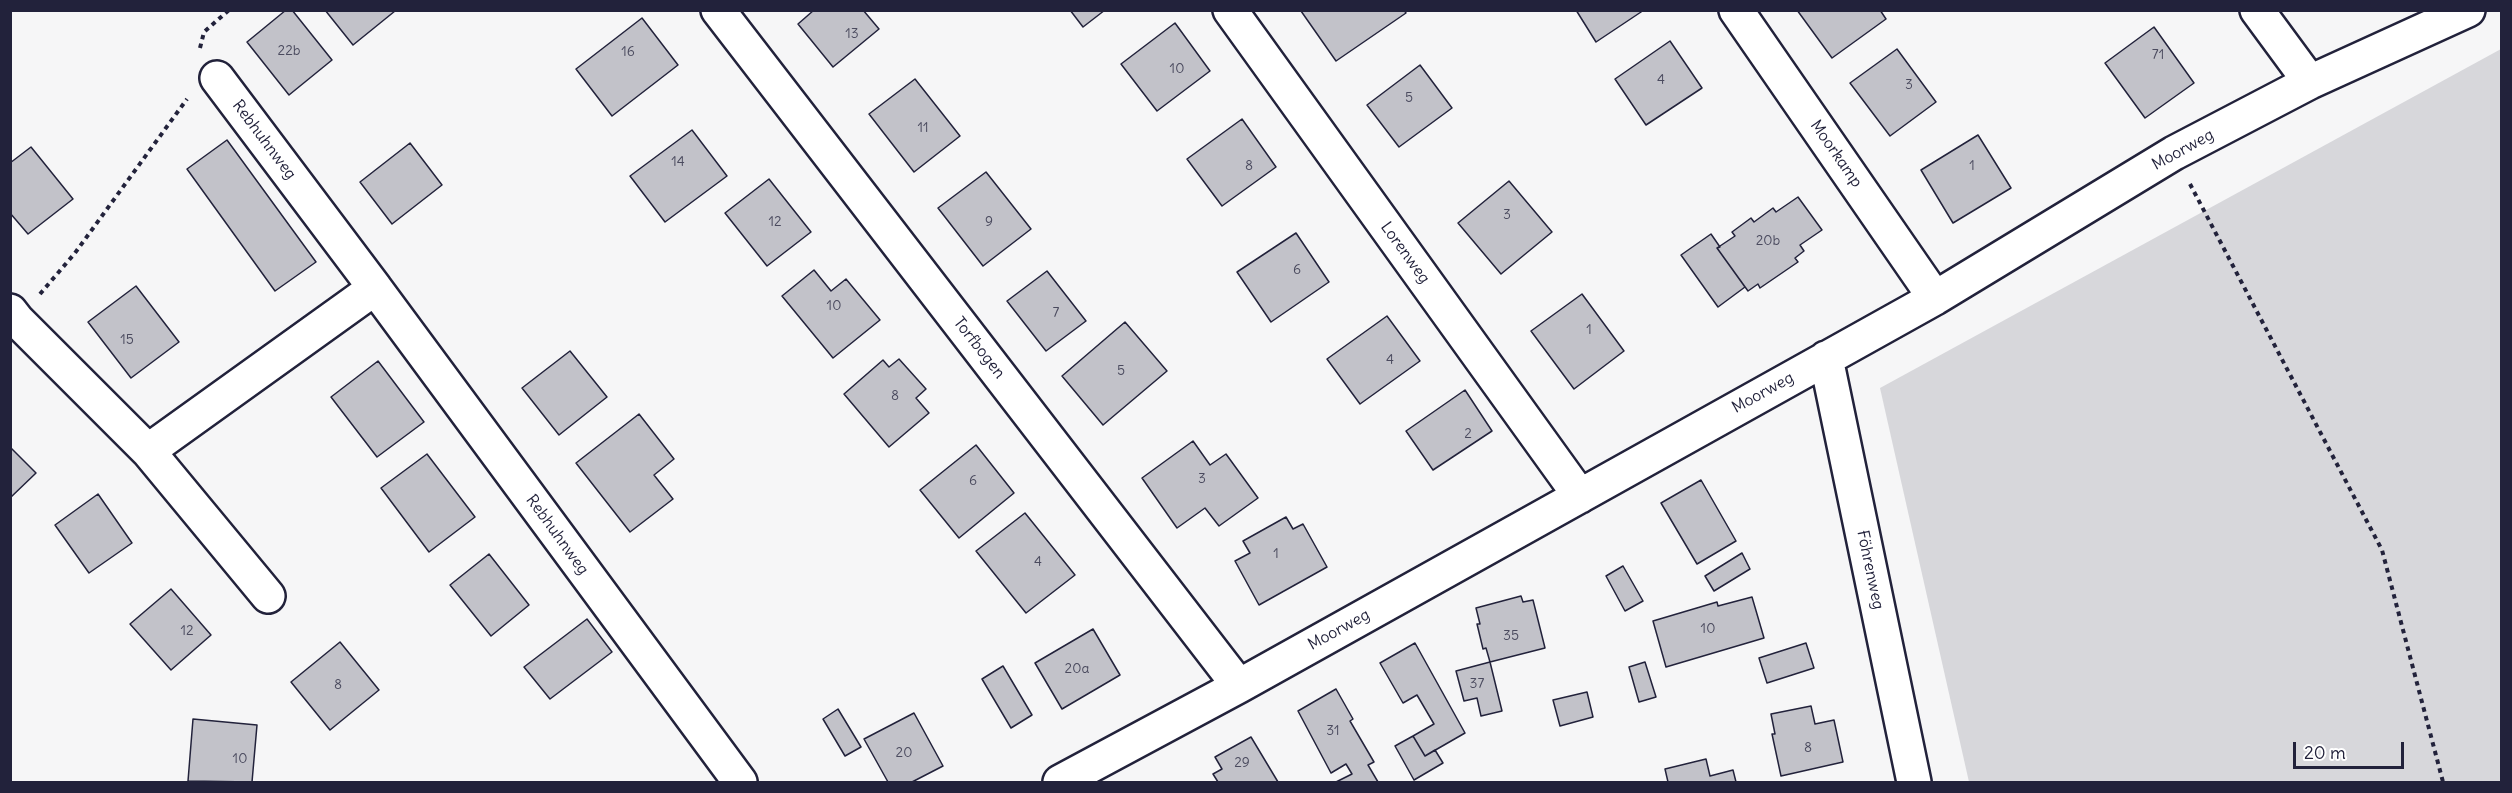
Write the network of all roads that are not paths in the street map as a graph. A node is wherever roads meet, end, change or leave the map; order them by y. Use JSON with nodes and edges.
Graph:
{"nodes":[{"id":1,"x":718,"y":10,"type":"edge"},
{"id":2,"x":1230,"y":10,"type":"edge"},
{"id":3,"x":1736,"y":10,"type":"edge"},
{"id":4,"x":2257,"y":10,"type":"edge"},
{"id":5,"x":2469,"y":10,"type":"edge"},
{"id":6,"x":208,"y":66,"type":"road end"},
{"id":7,"x":2310,"y":82,"type":"junction"},
{"id":8,"x":375,"y":288,"type":"junction"},
{"id":9,"x":1935,"y":298,"type":"junction"},
{"id":10,"x":14,"y":316,"type":"edge"},
{"id":11,"x":1826,"y":357,"type":"junction"},
{"id":12,"x":148,"y":450,"type":"junction"},
{"id":13,"x":1580,"y":496,"type":"junction"},
{"id":14,"x":268,"y":596,"type":"dead end"},
{"id":15,"x":1239,"y":686,"type":"junction"},
{"id":16,"x":740,"y":783,"type":"edge"},
{"id":17,"x":1060,"y":783,"type":"edge"},
{"id":18,"x":1914,"y":783,"type":"edge"}],
"edges":[{"from":1,"to":15,"type":"street","name":"Torfbogen"},
{"from":2,"to":13,"type":"street","name":"Lorenweg"},
{"from":3,"to":9,"type":"street","name":"Moorkamp"},
{"from":4,"to":7,"type":"street"},
{"from":5,"to":7,"type":"street","name":"Moorweg"},
{"from":6,"to":8,"type":"street","name":"Rebhuhnweg"},
{"from":7,"to":9,"type":"street","name":"Moorweg"},
{"from":8,"to":12,"type":"street"},
{"from":8,"to":16,"type":"street","name":"Rebhuhnweg"},
{"from":9,"to":11,"type":"street","name":"Moorweg"},
{"from":10,"to":12,"type":"street"},
{"from":11,"to":13,"type":"street","name":"Moorweg"},
{"from":11,"to":18,"type":"street","name":"Föhrenweg"},
{"from":12,"to":14,"type":"street"},
{"from":13,"to":15,"type":"street","name":"Moorweg"},
{"from":15,"to":17,"type":"street","name":"Moorweg"}]}
